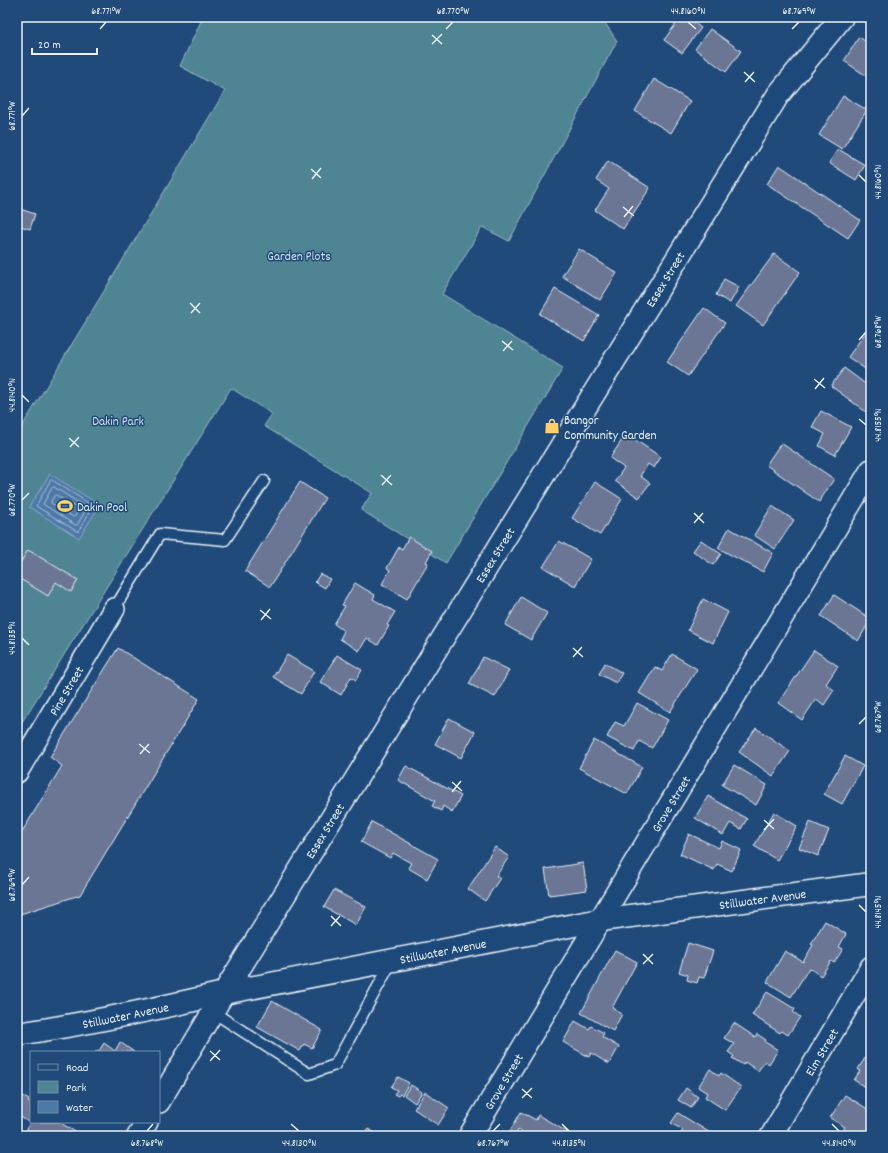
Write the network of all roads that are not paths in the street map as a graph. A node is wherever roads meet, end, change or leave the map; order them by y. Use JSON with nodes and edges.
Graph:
{"nodes":[{"id":1,"x":842,"y":17,"type":"edge"},
{"id":2,"x":871,"y":470,"type":"edge"},
{"id":3,"x":264,"y":481,"type":"dead end"},
{"id":4,"x":114,"y":609,"type":"joint"},
{"id":5,"x":17,"y":772,"type":"edge"},
{"id":6,"x":871,"y":884,"type":"edge"},
{"id":7,"x":600,"y":920,"type":"junction"},
{"id":8,"x":392,"y":961,"type":"junction"},
{"id":9,"x":871,"y":968,"type":"edge"},
{"id":10,"x":224,"y":993,"type":"junction"},
{"id":11,"x":213,"y":1012,"type":"junction"},
{"id":12,"x":17,"y":1034,"type":"edge"},
{"id":13,"x":160,"y":1100,"type":"edge"},
{"id":14,"x":146,"y":1123,"type":"edge"},
{"id":15,"x":138,"y":1136,"type":"edge"},
{"id":16,"x":470,"y":1136,"type":"edge"},
{"id":17,"x":771,"y":1136,"type":"edge"}],
"edges":[{"from":1,"to":10,"type":"street","name":"Essex Street"},
{"from":2,"to":7,"type":"street","name":"Grove Street"},
{"from":3,"to":4,"type":"lane"},
{"from":4,"to":5,"type":"street","name":"Pine Street"},
{"from":6,"to":7,"type":"street","name":"Stillwater Avenue"},
{"from":7,"to":8,"type":"street","name":"Stillwater Avenue"},
{"from":7,"to":16,"type":"street","name":"Grove Street"},
{"from":8,"to":10,"type":"street","name":"Stillwater Avenue"},
{"from":8,"to":11,"type":"lane"},
{"from":9,"to":17,"type":"street","name":"Elm Street"},
{"from":10,"to":11,"type":"street","name":"Essex Street"},
{"from":10,"to":12,"type":"street","name":"Stillwater Avenue"},
{"from":11,"to":13,"type":"street","name":"Essex Street"},
{"from":14,"to":15,"type":"street"}]}
